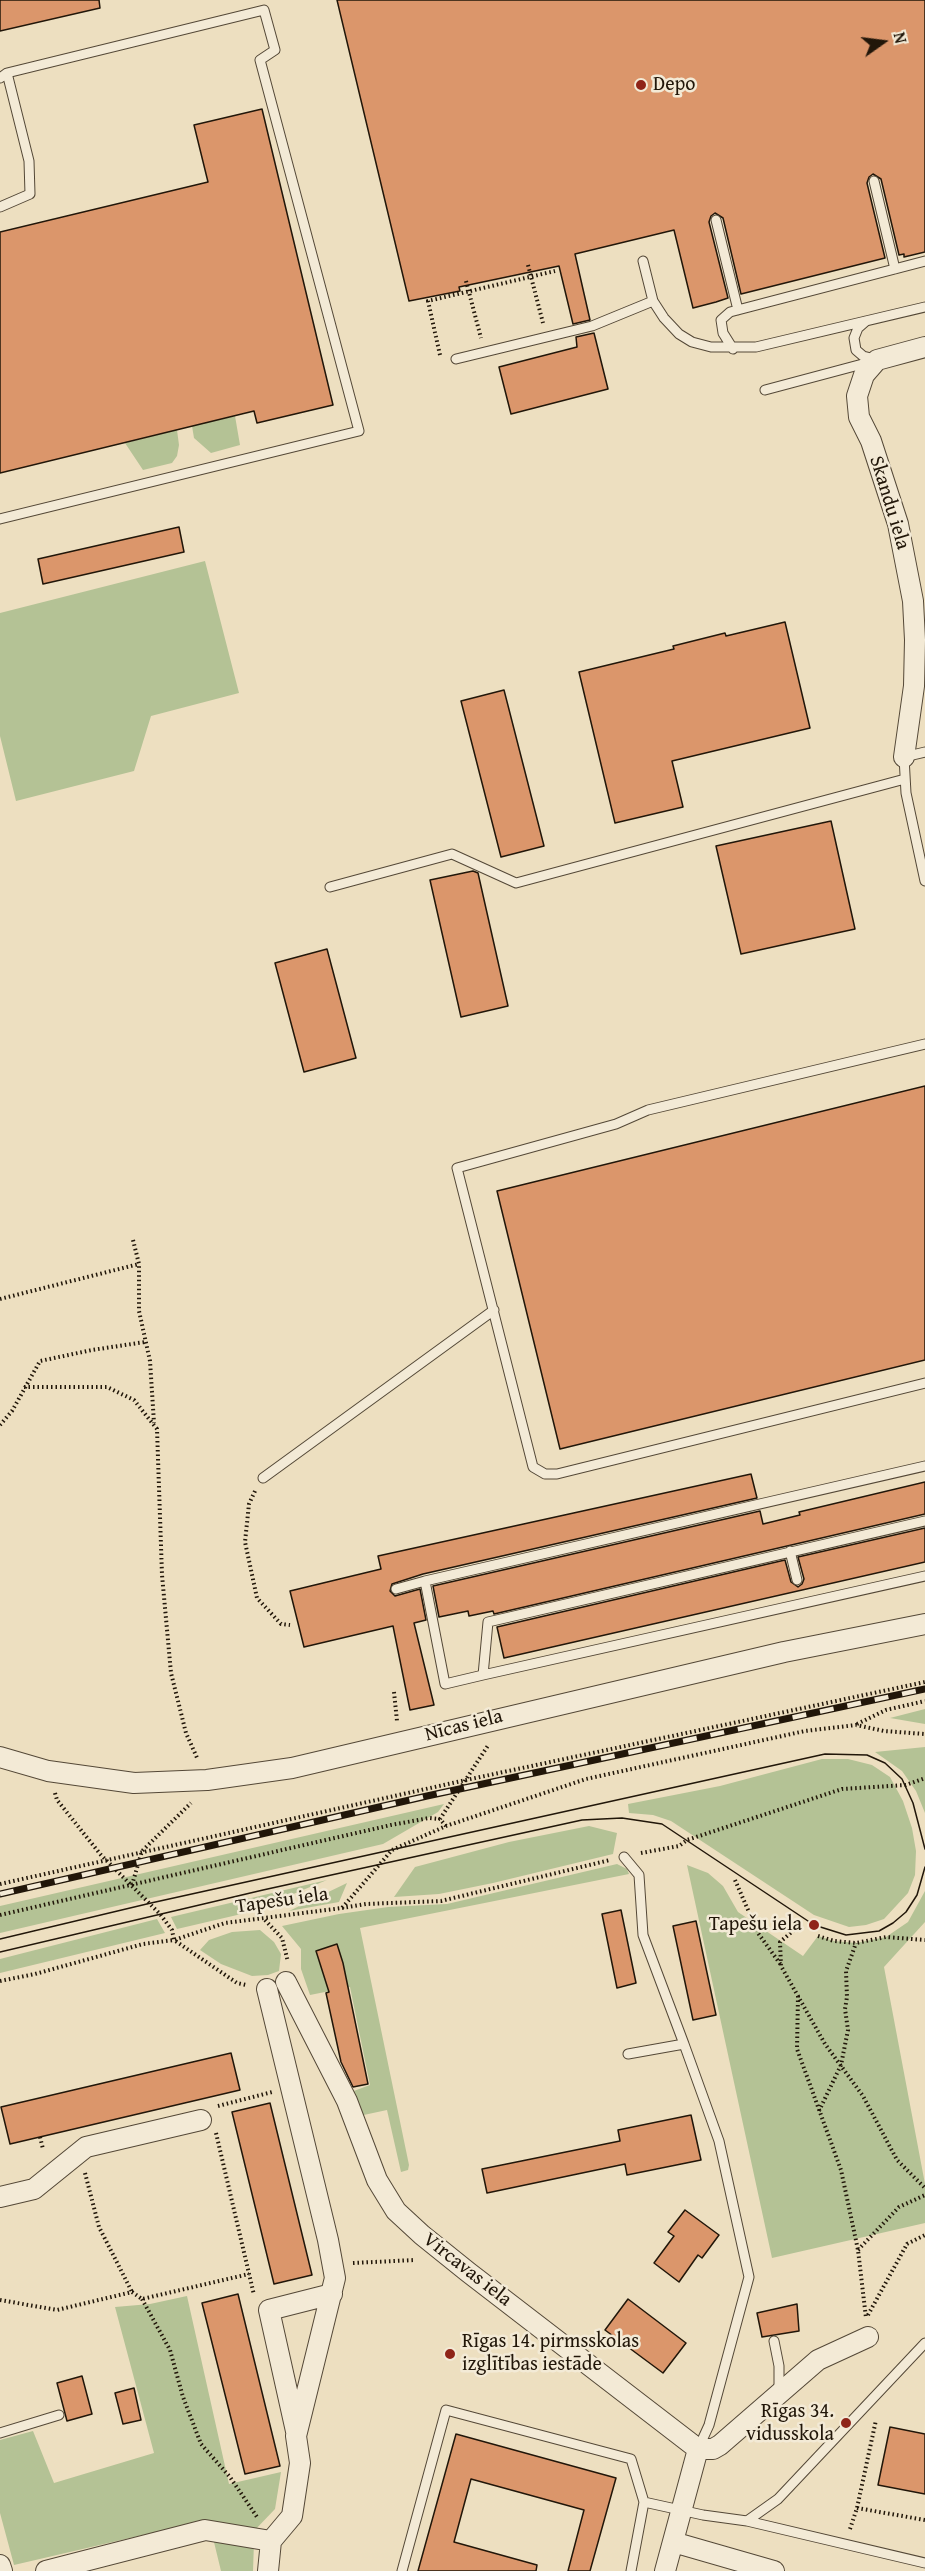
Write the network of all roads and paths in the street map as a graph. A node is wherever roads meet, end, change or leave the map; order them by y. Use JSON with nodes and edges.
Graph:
{"nodes":[{"id":1,"x":4,"y":75,"type":"edge"},
{"id":2,"x":874,"y":182,"type":"dead end"},
{"id":3,"x":0,"y":207,"type":"edge"},
{"id":4,"x":716,"y":220,"type":"dead end"},
{"id":5,"x":643,"y":261,"type":"dead end"},
{"id":6,"x":925,"y":261,"type":"edge"},
{"id":7,"x":528,"y":265,"type":"dead end"},
{"id":8,"x":895,"y":269,"type":"junction"},
{"id":9,"x":555,"y":271,"type":"dead end"},
{"id":10,"x":531,"y":276,"type":"junction"},
{"id":11,"x":466,"y":280,"type":"dead end"},
{"id":12,"x":469,"y":291,"type":"junction"},
{"id":13,"x":653,"y":300,"type":"junction"},
{"id":14,"x":925,"y":307,"type":"edge"},
{"id":15,"x":738,"y":310,"type":"junction"},
{"id":16,"x":867,"y":321,"type":"junction"},
{"id":17,"x":547,"y":337,"type":"junction"},
{"id":18,"x":925,"y":347,"type":"edge"},
{"id":19,"x":733,"y":349,"type":"junction"},
{"id":20,"x":484,"y":352,"type":"junction"},
{"id":21,"x":456,"y":359,"type":"joint"},
{"id":22,"x":877,"y":360,"type":"junction"},
{"id":23,"x":765,"y":390,"type":"dead end"},
{"id":24,"x":0,"y":519,"type":"edge"},
{"id":25,"x":925,"y":752,"type":"edge"},
{"id":26,"x":904,"y":757,"type":"junction"},
{"id":27,"x":905,"y":779,"type":"junction"},
{"id":28,"x":925,"y":881,"type":"edge"},
{"id":29,"x":330,"y":887,"type":"dead end"},
{"id":30,"x":925,"y":1044,"type":"edge"},
{"id":31,"x":133,"y":1240,"type":"dead end"},
{"id":32,"x":139,"y":1264,"type":"junction"},
{"id":33,"x":0,"y":1299,"type":"edge"},
{"id":34,"x":494,"y":1310,"type":"junction"},
{"id":35,"x":145,"y":1342,"type":"junction"},
{"id":36,"x":925,"y":1383,"type":"edge"},
{"id":37,"x":24,"y":1387,"type":"junction"},
{"id":38,"x":154,"y":1424,"type":"junction"},
{"id":39,"x":0,"y":1425,"type":"edge"},
{"id":40,"x":925,"y":1466,"type":"edge"},
{"id":41,"x":263,"y":1478,"type":"joint"},
{"id":42,"x":925,"y":1521,"type":"edge"},
{"id":43,"x":790,"y":1551,"type":"junction"},
{"id":44,"x":925,"y":1576,"type":"edge"},
{"id":45,"x":797,"y":1580,"type":"dead end"},
{"id":46,"x":425,"y":1581,"type":"junction"},
{"id":47,"x":396,"y":1589,"type":"dead end"},
{"id":48,"x":925,"y":1624,"type":"edge"},
{"id":49,"x":290,"y":1625,"type":"dead end"},
{"id":50,"x":483,"y":1675,"type":"junction"},
{"id":51,"x":925,"y":1682,"type":"edge"},
{"id":52,"x":394,"y":1692,"type":"dead end"},
{"id":53,"x":925,"y":1701,"type":"edge"},
{"id":54,"x":508,"y":1715,"type":"junction"},
{"id":55,"x":856,"y":1725,"type":"junction"},
{"id":56,"x":925,"y":1734,"type":"edge"},
{"id":57,"x":399,"y":1742,"type":"junction"},
{"id":58,"x":0,"y":1757,"type":"edge"},
{"id":59,"x":48,"y":1771,"type":"junction"},
{"id":60,"x":925,"y":1778,"type":"edge"},
{"id":61,"x":207,"y":1780,"type":"junction"},
{"id":62,"x":466,"y":1780,"type":"junction"},
{"id":63,"x":440,"y":1819,"type":"junction"},
{"id":64,"x":446,"y":1826,"type":"junction"},
{"id":65,"x":142,"y":1851,"type":"junction"},
{"id":66,"x":628,"y":1856,"type":"junction"},
{"id":67,"x":106,"y":1860,"type":"junction"},
{"id":68,"x":735,"y":1880,"type":"dead end"},
{"id":69,"x":0,"y":1884,"type":"edge"},
{"id":70,"x":132,"y":1885,"type":"junction"},
{"id":71,"x":342,"y":1908,"type":"junction"},
{"id":72,"x":0,"y":1916,"type":"edge"},
{"id":73,"x":265,"y":1920,"type":"junction"},
{"id":74,"x":801,"y":1924,"type":"dead end"},
{"id":75,"x":818,"y":1936,"type":"dead end"},
{"id":76,"x":174,"y":1940,"type":"junction"},
{"id":77,"x":925,"y":1940,"type":"edge"},
{"id":78,"x":856,"y":1943,"type":"junction"},
{"id":79,"x":781,"y":1966,"type":"junction"},
{"id":80,"x":0,"y":1981,"type":"edge"},
{"id":81,"x":286,"y":1983,"type":"joint"},
{"id":82,"x":267,"y":1989,"type":"joint"},
{"id":83,"x":798,"y":1996,"type":"junction"},
{"id":84,"x":684,"y":2044,"type":"junction"},
{"id":85,"x":628,"y":2054,"type":"dead end"},
{"id":86,"x":841,"y":2065,"type":"junction"},
{"id":87,"x":291,"y":2087,"type":"junction"},
{"id":88,"x":819,"y":2111,"type":"junction"},
{"id":89,"x":209,"y":2119,"type":"junction"},
{"id":90,"x":40,"y":2137,"type":"dead end"},
{"id":91,"x":43,"y":2149,"type":"dead end"},
{"id":92,"x":79,"y":2152,"type":"junction"},
{"id":93,"x":925,"y":2188,"type":"edge"},
{"id":94,"x":925,"y":2195,"type":"edge"},
{"id":95,"x":0,"y":2197,"type":"edge"},
{"id":96,"x":925,"y":2235,"type":"edge"},
{"id":97,"x":858,"y":2250,"type":"junction"},
{"id":98,"x":415,"y":2260,"type":"dead end"},
{"id":99,"x":333,"y":2264,"type":"junction"},
{"id":100,"x":249,"y":2274,"type":"junction"},
{"id":101,"x":132,"y":2292,"type":"junction"},
{"id":102,"x":332,"y":2294,"type":"junction"},
{"id":103,"x":142,"y":2299,"type":"junction"},
{"id":104,"x":0,"y":2300,"type":"edge"},
{"id":105,"x":255,"y":2300,"type":"dead end"},
{"id":106,"x":867,"y":2328,"type":"junction"},
{"id":107,"x":774,"y":2341,"type":"dead end"},
{"id":108,"x":925,"y":2343,"type":"edge"},
{"id":109,"x":883,"y":2387,"type":"junction"},
{"id":110,"x":778,"y":2394,"type":"junction"},
{"id":111,"x":59,"y":2415,"type":"dead end"},
{"id":112,"x":0,"y":2433,"type":"edge"},
{"id":113,"x":296,"y":2436,"type":"junction"},
{"id":114,"x":698,"y":2449,"type":"junction"},
{"id":115,"x":644,"y":2502,"type":"junction"},
{"id":116,"x":857,"y":2508,"type":"junction"},
{"id":117,"x":681,"y":2511,"type":"junction"},
{"id":118,"x":925,"y":2520,"type":"edge"},
{"id":119,"x":747,"y":2521,"type":"junction"},
{"id":120,"x":271,"y":2541,"type":"junction"},
{"id":121,"x":673,"y":2542,"type":"junction"},
{"id":122,"x":845,"y":2544,"type":"junction"},
{"id":123,"x":925,"y":2563,"type":"edge"},
{"id":124,"x":0,"y":2565,"type":"edge"},
{"id":125,"x":2,"y":2571,"type":"edge"},
{"id":126,"x":46,"y":2571,"type":"edge"},
{"id":127,"x":268,"y":2571,"type":"edge"},
{"id":128,"x":402,"y":2571,"type":"edge"},
{"id":129,"x":631,"y":2571,"type":"edge"},
{"id":130,"x":665,"y":2571,"type":"edge"},
{"id":131,"x":774,"y":2571,"type":"edge"}],
"edges":[{"from":1,"to":3,"type":"lane"},
{"from":1,"to":24,"type":"lane"},
{"from":2,"to":8,"type":"lane"},
{"from":4,"to":15,"type":"lane"},
{"from":5,"to":13,"type":"lane"},
{"from":6,"to":8,"type":"lane"},
{"from":7,"to":10,"type":"path"},
{"from":8,"to":15,"type":"lane"},
{"from":9,"to":10,"type":"path"},
{"from":10,"to":12,"type":"path"},
{"from":10,"to":17,"type":"path"},
{"from":11,"to":12,"type":"path"},
{"from":12,"to":20,"type":"path"},
{"from":12,"to":21,"type":"path"},
{"from":13,"to":17,"type":"lane"},
{"from":13,"to":19,"type":"lane"},
{"from":14,"to":16,"type":"lane"},
{"from":15,"to":19,"type":"lane"},
{"from":16,"to":19,"type":"lane"},
{"from":16,"to":22,"type":"lane"},
{"from":17,"to":20,"type":"lane"},
{"from":18,"to":22,"type":"street"},
{"from":20,"to":21,"type":"lane"},
{"from":22,"to":23,"type":"lane"},
{"from":22,"to":26,"type":"street","name":"Skandu iela"},
{"from":25,"to":26,"type":"lane"},
{"from":26,"to":27,"type":"lane","name":"Skandu iela"},
{"from":27,"to":28,"type":"lane","name":"Skandu iela"},
{"from":27,"to":29,"type":"lane"},
{"from":30,"to":34,"type":"lane"},
{"from":31,"to":32,"type":"path"},
{"from":32,"to":33,"type":"path"},
{"from":32,"to":35,"type":"path"},
{"from":34,"to":36,"type":"lane"},
{"from":34,"to":41,"type":"lane"},
{"from":35,"to":37,"type":"path"},
{"from":35,"to":38,"type":"path"},
{"from":37,"to":38,"type":"path"},
{"from":37,"to":39,"type":"path"},
{"from":38,"to":61,"type":"path"},
{"from":40,"to":46,"type":"lane"},
{"from":41,"to":49,"type":"path"},
{"from":42,"to":43,"type":"lane"},
{"from":43,"to":45,"type":"lane"},
{"from":43,"to":50,"type":"lane"},
{"from":44,"to":50,"type":"lane"},
{"from":46,"to":47,"type":"lane"},
{"from":46,"to":50,"type":"lane"},
{"from":48,"to":54,"type":"street","name":"Nīcas iela"},
{"from":51,"to":62,"type":"path"},
{"from":52,"to":57,"type":"path"},
{"from":53,"to":55,"type":"path"},
{"from":54,"to":57,"type":"street","name":"Nīcas iela"},
{"from":54,"to":62,"type":"path"},
{"from":55,"to":56,"type":"path","name":"Tapešu iela"},
{"from":55,"to":64,"type":"path","name":"Tapešu iela"},
{"from":57,"to":61,"type":"street","name":"Nīcas iela"},
{"from":58,"to":59,"type":"street","name":"Nīcas iela"},
{"from":59,"to":61,"type":"street","name":"Nīcas iela"},
{"from":59,"to":67,"type":"path"},
{"from":60,"to":66,"type":"path"},
{"from":61,"to":65,"type":"path"},
{"from":62,"to":63,"type":"path"},
{"from":62,"to":65,"type":"path"},
{"from":63,"to":64,"type":"path"},
{"from":63,"to":70,"type":"path"},
{"from":64,"to":71,"type":"path","name":"Tapešu iela"},
{"from":65,"to":67,"type":"path"},
{"from":65,"to":70,"type":"path"},
{"from":66,"to":71,"type":"path"},
{"from":66,"to":84,"type":"lane"},
{"from":67,"to":69,"type":"path"},
{"from":67,"to":70,"type":"path"},
{"from":68,"to":79,"type":"path"},
{"from":70,"to":72,"type":"path"},
{"from":70,"to":76,"type":"path"},
{"from":71,"to":73,"type":"path","name":"Tapešu iela"},
{"from":73,"to":76,"type":"path","name":"Tapešu iela"},
{"from":73,"to":81,"type":"path"},
{"from":74,"to":79,"type":"path"},
{"from":75,"to":78,"type":"path"},
{"from":76,"to":80,"type":"path","name":"Tapešu iela"},
{"from":76,"to":82,"type":"path"},
{"from":77,"to":78,"type":"path"},
{"from":78,"to":86,"type":"path"},
{"from":79,"to":83,"type":"path"},
{"from":81,"to":114,"type":"street","name":"Vircavas iela"},
{"from":82,"to":87,"type":"street"},
{"from":83,"to":86,"type":"path"},
{"from":83,"to":88,"type":"path"},
{"from":84,"to":85,"type":"lane"},
{"from":84,"to":114,"type":"lane"},
{"from":86,"to":88,"type":"path"},
{"from":86,"to":93,"type":"path"},
{"from":87,"to":89,"type":"path"},
{"from":87,"to":99,"type":"street"},
{"from":88,"to":97,"type":"path"},
{"from":89,"to":92,"type":"street"},
{"from":89,"to":100,"type":"path"},
{"from":90,"to":91,"type":"path"},
{"from":92,"to":95,"type":"street"},
{"from":92,"to":101,"type":"path"},
{"from":94,"to":97,"type":"path"},
{"from":96,"to":106,"type":"path"},
{"from":97,"to":106,"type":"path"},
{"from":98,"to":99,"type":"path"},
{"from":99,"to":102,"type":"street"},
{"from":100,"to":103,"type":"path"},
{"from":100,"to":105,"type":"path"},
{"from":101,"to":103,"type":"path"},
{"from":101,"to":104,"type":"path"},
{"from":102,"to":113,"type":"street"},
{"from":102,"to":113,"type":"street"},
{"from":103,"to":120,"type":"path"},
{"from":106,"to":110,"type":"street"},
{"from":107,"to":110,"type":"lane"},
{"from":108,"to":109,"type":"lane"},
{"from":109,"to":116,"type":"path"},
{"from":109,"to":119,"type":"lane"},
{"from":110,"to":114,"type":"street"},
{"from":111,"to":112,"type":"lane"},
{"from":113,"to":120,"type":"street"},
{"from":114,"to":117,"type":"street"},
{"from":115,"to":117,"type":"lane"},
{"from":115,"to":128,"type":"lane"},
{"from":115,"to":129,"type":"lane"},
{"from":116,"to":118,"type":"path"},
{"from":116,"to":122,"type":"path"},
{"from":117,"to":119,"type":"lane"},
{"from":117,"to":121,"type":"street"},
{"from":119,"to":122,"type":"lane"},
{"from":120,"to":126,"type":"street"},
{"from":120,"to":127,"type":"street"},
{"from":121,"to":130,"type":"street"},
{"from":121,"to":131,"type":"street"},
{"from":122,"to":123,"type":"lane"},
{"from":124,"to":125,"type":"street"}]}
